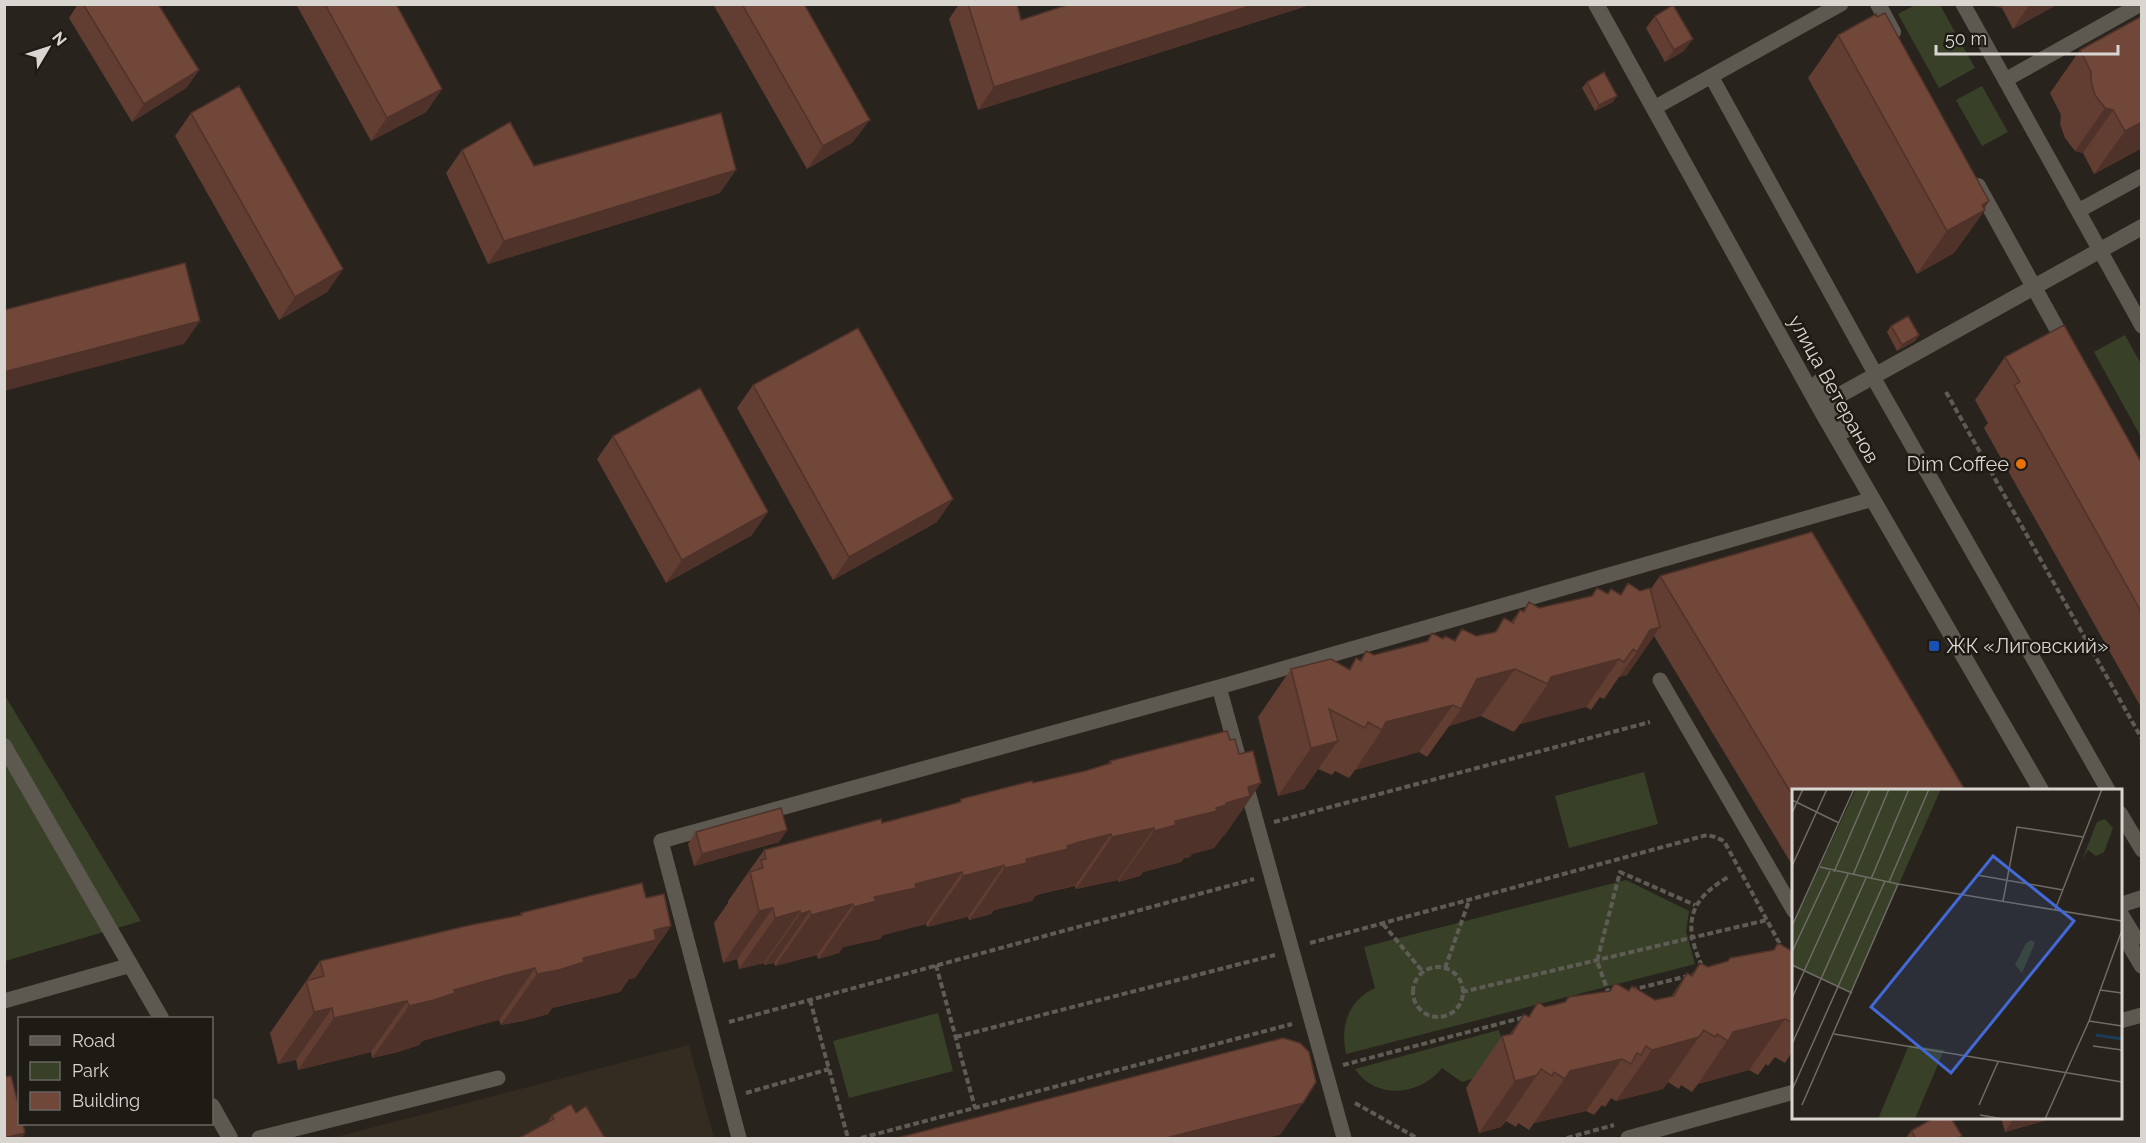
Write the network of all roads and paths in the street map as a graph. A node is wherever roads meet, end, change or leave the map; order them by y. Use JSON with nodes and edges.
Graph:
{"nodes":[{"id":1,"x":1596,"y":4,"type":"edge"},
{"id":2,"x":1607,"y":4,"type":"edge"},
{"id":3,"x":1841,"y":4,"type":"edge"},
{"id":4,"x":1878,"y":4,"type":"edge"},
{"id":5,"x":1963,"y":4,"type":"edge"},
{"id":6,"x":2141,"y":4,"type":"edge"},
{"id":7,"x":1901,"y":46,"type":"edge"},
{"id":8,"x":1711,"y":76,"type":"junction"},
{"id":9,"x":2005,"y":80,"type":"junction"},
{"id":10,"x":1658,"y":105,"type":"junction"},
{"id":11,"x":1970,"y":172,"type":"edge"},
{"id":12,"x":2142,"y":176,"type":"edge"},
{"id":13,"x":2078,"y":211,"type":"junction"},
{"id":14,"x":2142,"y":227,"type":"edge"},
{"id":15,"x":2099,"y":250,"type":"junction"},
{"id":16,"x":2033,"y":287,"type":"junction"},
{"id":17,"x":2142,"y":326,"type":"edge"},
{"id":18,"x":2074,"y":358,"type":"edge"},
{"id":19,"x":1875,"y":376,"type":"junction"},
{"id":20,"x":1946,"y":392,"type":"dead end"},
{"id":21,"x":1829,"y":401,"type":"junction"},
{"id":22,"x":1873,"y":499,"type":"junction"},
{"id":23,"x":1660,"y":680,"type":"dead end"},
{"id":24,"x":1219,"y":687,"type":"junction"},
{"id":25,"x":1650,"y":722,"type":"dead end"},
{"id":26,"x":2142,"y":739,"type":"edge"},
{"id":27,"x":4,"y":747,"type":"edge"},
{"id":28,"x":2040,"y":789,"type":"edge"},
{"id":29,"x":2050,"y":789,"type":"edge"},
{"id":30,"x":2107,"y":789,"type":"edge"},
{"id":31,"x":2122,"y":815,"type":"edge"},
{"id":32,"x":1273,"y":822,"type":"dead end"},
{"id":33,"x":2142,"y":850,"type":"edge"},
{"id":34,"x":1728,"y":877,"type":"dead end"},
{"id":35,"x":1258,"y":878,"type":"dead end"},
{"id":36,"x":2142,"y":898,"type":"edge"},
{"id":37,"x":1469,"y":900,"type":"junction"},
{"id":38,"x":1695,"y":905,"type":"junction"},
{"id":39,"x":2122,"y":905,"type":"edge"},
{"id":40,"x":1792,"y":908,"type":"edge"},
{"id":41,"x":2122,"y":915,"type":"edge"},
{"id":42,"x":1767,"y":920,"type":"junction"},
{"id":43,"x":1383,"y":924,"type":"junction"},
{"id":44,"x":2122,"y":931,"type":"edge"},
{"id":45,"x":1692,"y":938,"type":"junction"},
{"id":46,"x":1307,"y":944,"type":"dead end"},
{"id":47,"x":2142,"y":949,"type":"edge"},
{"id":48,"x":1279,"y":954,"type":"dead end"},
{"id":49,"x":1785,"y":954,"type":"edge"},
{"id":50,"x":1597,"y":961,"type":"junction"},
{"id":51,"x":131,"y":965,"type":"junction"},
{"id":52,"x":936,"y":966,"type":"junction"},
{"id":53,"x":2142,"y":966,"type":"edge"},
{"id":54,"x":1445,"y":968,"type":"junction"},
{"id":55,"x":1422,"y":972,"type":"junction"},
{"id":56,"x":1462,"y":992,"type":"junction"},
{"id":57,"x":1610,"y":995,"type":"junction"},
{"id":58,"x":1598,"y":998,"type":"edge"},
{"id":59,"x":810,"y":1000,"type":"junction"},
{"id":60,"x":4,"y":1001,"type":"edge"},
{"id":61,"x":2142,"y":1015,"type":"edge"},
{"id":62,"x":1531,"y":1016,"type":"edge"},
{"id":63,"x":160,"y":1017,"type":"edge"},
{"id":64,"x":2122,"y":1021,"type":"edge"},
{"id":65,"x":724,"y":1023,"type":"dead end"},
{"id":66,"x":1298,"y":1023,"type":"dead end"},
{"id":67,"x":956,"y":1037,"type":"junction"},
{"id":68,"x":829,"y":1069,"type":"junction"},
{"id":69,"x":1342,"y":1075,"type":"dead end"},
{"id":70,"x":498,"y":1078,"type":"dead end"},
{"id":71,"x":1792,"y":1093,"type":"edge"},
{"id":72,"x":743,"y":1094,"type":"dead end"},
{"id":73,"x":1355,"y":1103,"type":"dead end"},
{"id":74,"x":213,"y":1108,"type":"edge"},
{"id":75,"x":975,"y":1108,"type":"junction"},
{"id":76,"x":230,"y":1138,"type":"edge"},
{"id":77,"x":259,"y":1138,"type":"edge"},
{"id":78,"x":739,"y":1138,"type":"edge"},
{"id":79,"x":848,"y":1138,"type":"edge"},
{"id":80,"x":861,"y":1138,"type":"edge"},
{"id":81,"x":1344,"y":1138,"type":"edge"},
{"id":82,"x":1417,"y":1138,"type":"edge"},
{"id":83,"x":1628,"y":1138,"type":"edge"}],
"edges":[{"from":1,"to":10,"type":"street","name":"улица Ветеранов"},
{"from":2,"to":10,"type":"street","name":"улица Ветеранов"},
{"from":3,"to":8,"type":"lane"},
{"from":4,"to":7,"type":"street"},
{"from":5,"to":9,"type":"lane"},
{"from":6,"to":9,"type":"lane"},
{"from":8,"to":10,"type":"lane"},
{"from":8,"to":19,"type":"lane"},
{"from":9,"to":13,"type":"lane"},
{"from":10,"to":21,"type":"street","name":"улица Ветеранов"},
{"from":10,"to":22,"type":"street","name":"улица Ветеранов"},
{"from":11,"to":16,"type":"street"},
{"from":12,"to":13,"type":"lane"},
{"from":13,"to":15,"type":"lane"},
{"from":14,"to":15,"type":"street"},
{"from":15,"to":16,"type":"street"},
{"from":15,"to":17,"type":"lane"},
{"from":16,"to":18,"type":"street"},
{"from":16,"to":19,"type":"street"},
{"from":19,"to":21,"type":"street"},
{"from":19,"to":30,"type":"lane"},
{"from":20,"to":26,"type":"path"},
{"from":21,"to":29,"type":"street","name":"улица Ветеранов"},
{"from":22,"to":24,"type":"lane"},
{"from":22,"to":28,"type":"street","name":"улица Ветеранов"},
{"from":23,"to":40,"type":"lane"},
{"from":24,"to":78,"type":"lane"},
{"from":24,"to":81,"type":"lane"},
{"from":25,"to":32,"type":"path"},
{"from":27,"to":51,"type":"street"},
{"from":31,"to":33,"type":"lane"},
{"from":34,"to":38,"type":"path"},
{"from":35,"to":52,"type":"path"},
{"from":36,"to":39,"type":"street"},
{"from":37,"to":42,"type":"path"},
{"from":37,"to":43,"type":"path"},
{"from":37,"to":54,"type":"path"},
{"from":38,"to":45,"type":"path"},
{"from":38,"to":50,"type":"path"},
{"from":41,"to":47,"type":"street"},
{"from":42,"to":45,"type":"path"},
{"from":42,"to":49,"type":"path"},
{"from":43,"to":46,"type":"path"},
{"from":43,"to":55,"type":"path"},
{"from":44,"to":53,"type":"street"},
{"from":45,"to":50,"type":"path"},
{"from":45,"to":57,"type":"path"},
{"from":48,"to":67,"type":"path"},
{"from":50,"to":56,"type":"path"},
{"from":50,"to":57,"type":"path"},
{"from":51,"to":60,"type":"lane"},
{"from":51,"to":63,"type":"street"},
{"from":52,"to":59,"type":"path"},
{"from":52,"to":67,"type":"path"},
{"from":54,"to":55,"type":"path"},
{"from":54,"to":56,"type":"path"},
{"from":55,"to":56,"type":"path"},
{"from":57,"to":58,"type":"path"},
{"from":59,"to":65,"type":"path"},
{"from":59,"to":68,"type":"path"},
{"from":61,"to":64,"type":"lane"},
{"from":62,"to":69,"type":"path"},
{"from":66,"to":75,"type":"path"},
{"from":67,"to":75,"type":"path"},
{"from":68,"to":72,"type":"path"},
{"from":68,"to":79,"type":"path"},
{"from":70,"to":77,"type":"lane"},
{"from":71,"to":83,"type":"lane"},
{"from":73,"to":82,"type":"path"},
{"from":74,"to":76,"type":"street"},
{"from":75,"to":80,"type":"path"}]}
